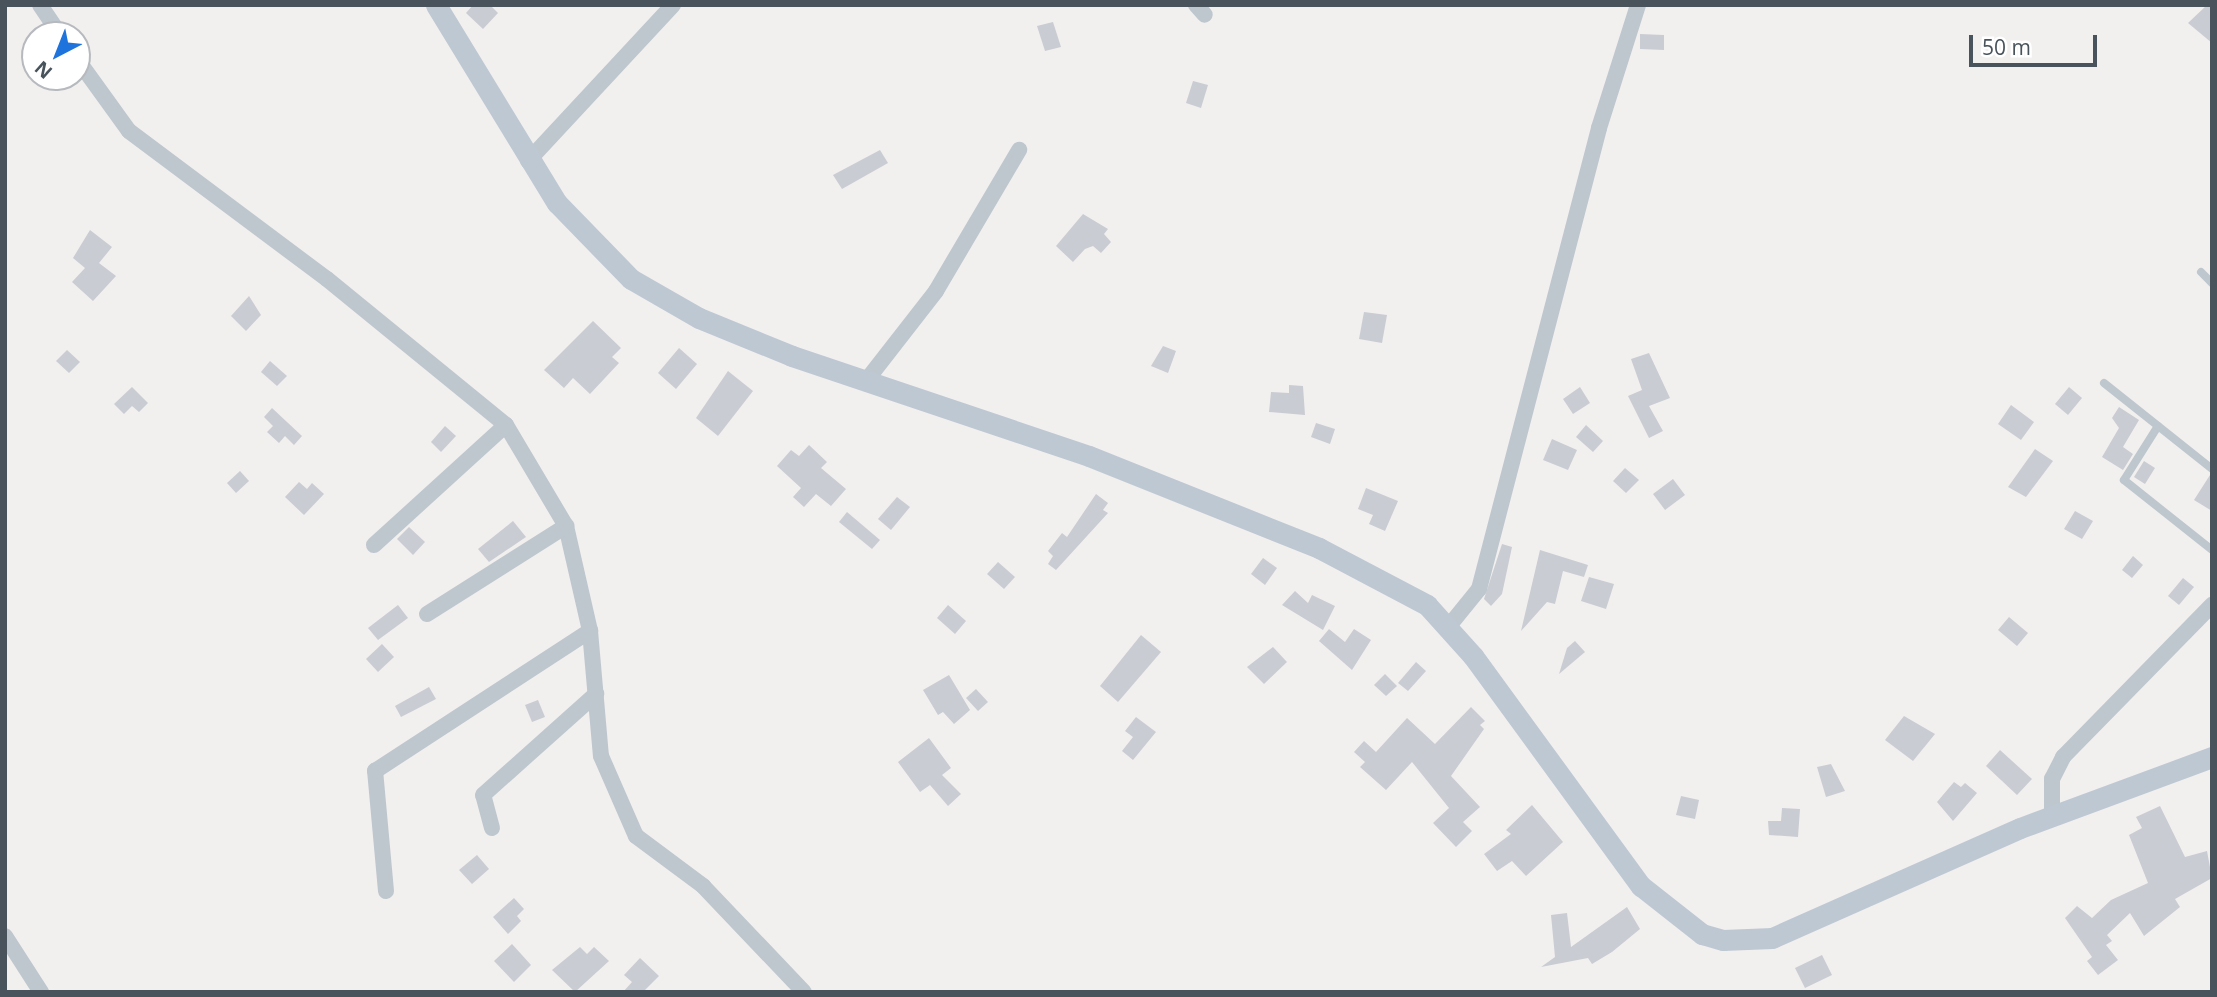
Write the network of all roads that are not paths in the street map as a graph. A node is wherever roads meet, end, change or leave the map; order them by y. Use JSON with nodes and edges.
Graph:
{"nodes":[{"id":1,"x":40,"y":5,"type":"edge"},
{"id":2,"x":436,"y":5,"type":"edge"},
{"id":3,"x":673,"y":5,"type":"edge"},
{"id":4,"x":1638,"y":5,"type":"edge"},
{"id":5,"x":51,"y":21,"type":"edge"},
{"id":6,"x":91,"y":78,"type":"edge"},
{"id":7,"x":1019,"y":150,"type":"dead end"},
{"id":8,"x":528,"y":161,"type":"junction"},
{"id":9,"x":2201,"y":272,"type":"dead end"},
{"id":10,"x":2212,"y":283,"type":"edge"},
{"id":11,"x":866,"y":381,"type":"junction"},
{"id":12,"x":2104,"y":383,"type":"dead end"},
{"id":13,"x":506,"y":425,"type":"junction"},
{"id":14,"x":2158,"y":426,"type":"junction"},
{"id":15,"x":2212,"y":469,"type":"edge"},
{"id":16,"x":566,"y":527,"type":"junction"},
{"id":17,"x":374,"y":545,"type":"dead end"},
{"id":18,"x":2212,"y":550,"type":"edge"},
{"id":19,"x":2212,"y":606,"type":"edge"},
{"id":20,"x":427,"y":614,"type":"dead end"},
{"id":21,"x":1449,"y":626,"type":"junction"},
{"id":22,"x":590,"y":631,"type":"junction"},
{"id":23,"x":596,"y":694,"type":"junction"},
{"id":24,"x":2212,"y":757,"type":"edge"},
{"id":25,"x":2052,"y":816,"type":"junction"},
{"id":26,"x":492,"y":828,"type":"dead end"},
{"id":27,"x":386,"y":891,"type":"dead end"},
{"id":28,"x":5,"y":936,"type":"edge"},
{"id":29,"x":41,"y":992,"type":"edge"},
{"id":30,"x":804,"y":992,"type":"edge"}],
"edges":[{"from":1,"to":5,"type":"street"},
{"from":2,"to":8,"type":"street"},
{"from":3,"to":8,"type":"street"},
{"from":4,"to":21,"type":"street"},
{"from":6,"to":13,"type":"street"},
{"from":7,"to":11,"type":"street"},
{"from":8,"to":11,"type":"street"},
{"from":9,"to":10,"type":"lane"},
{"from":11,"to":21,"type":"street"},
{"from":12,"to":14,"type":"lane"},
{"from":13,"to":16,"type":"street"},
{"from":13,"to":17,"type":"street"},
{"from":14,"to":15,"type":"lane"},
{"from":14,"to":18,"type":"lane"},
{"from":16,"to":20,"type":"street"},
{"from":16,"to":22,"type":"street"},
{"from":19,"to":25,"type":"street"},
{"from":21,"to":25,"type":"street"},
{"from":22,"to":23,"type":"street"},
{"from":22,"to":27,"type":"street"},
{"from":23,"to":26,"type":"street"},
{"from":23,"to":30,"type":"street"},
{"from":24,"to":25,"type":"street"},
{"from":28,"to":29,"type":"street"}]}
